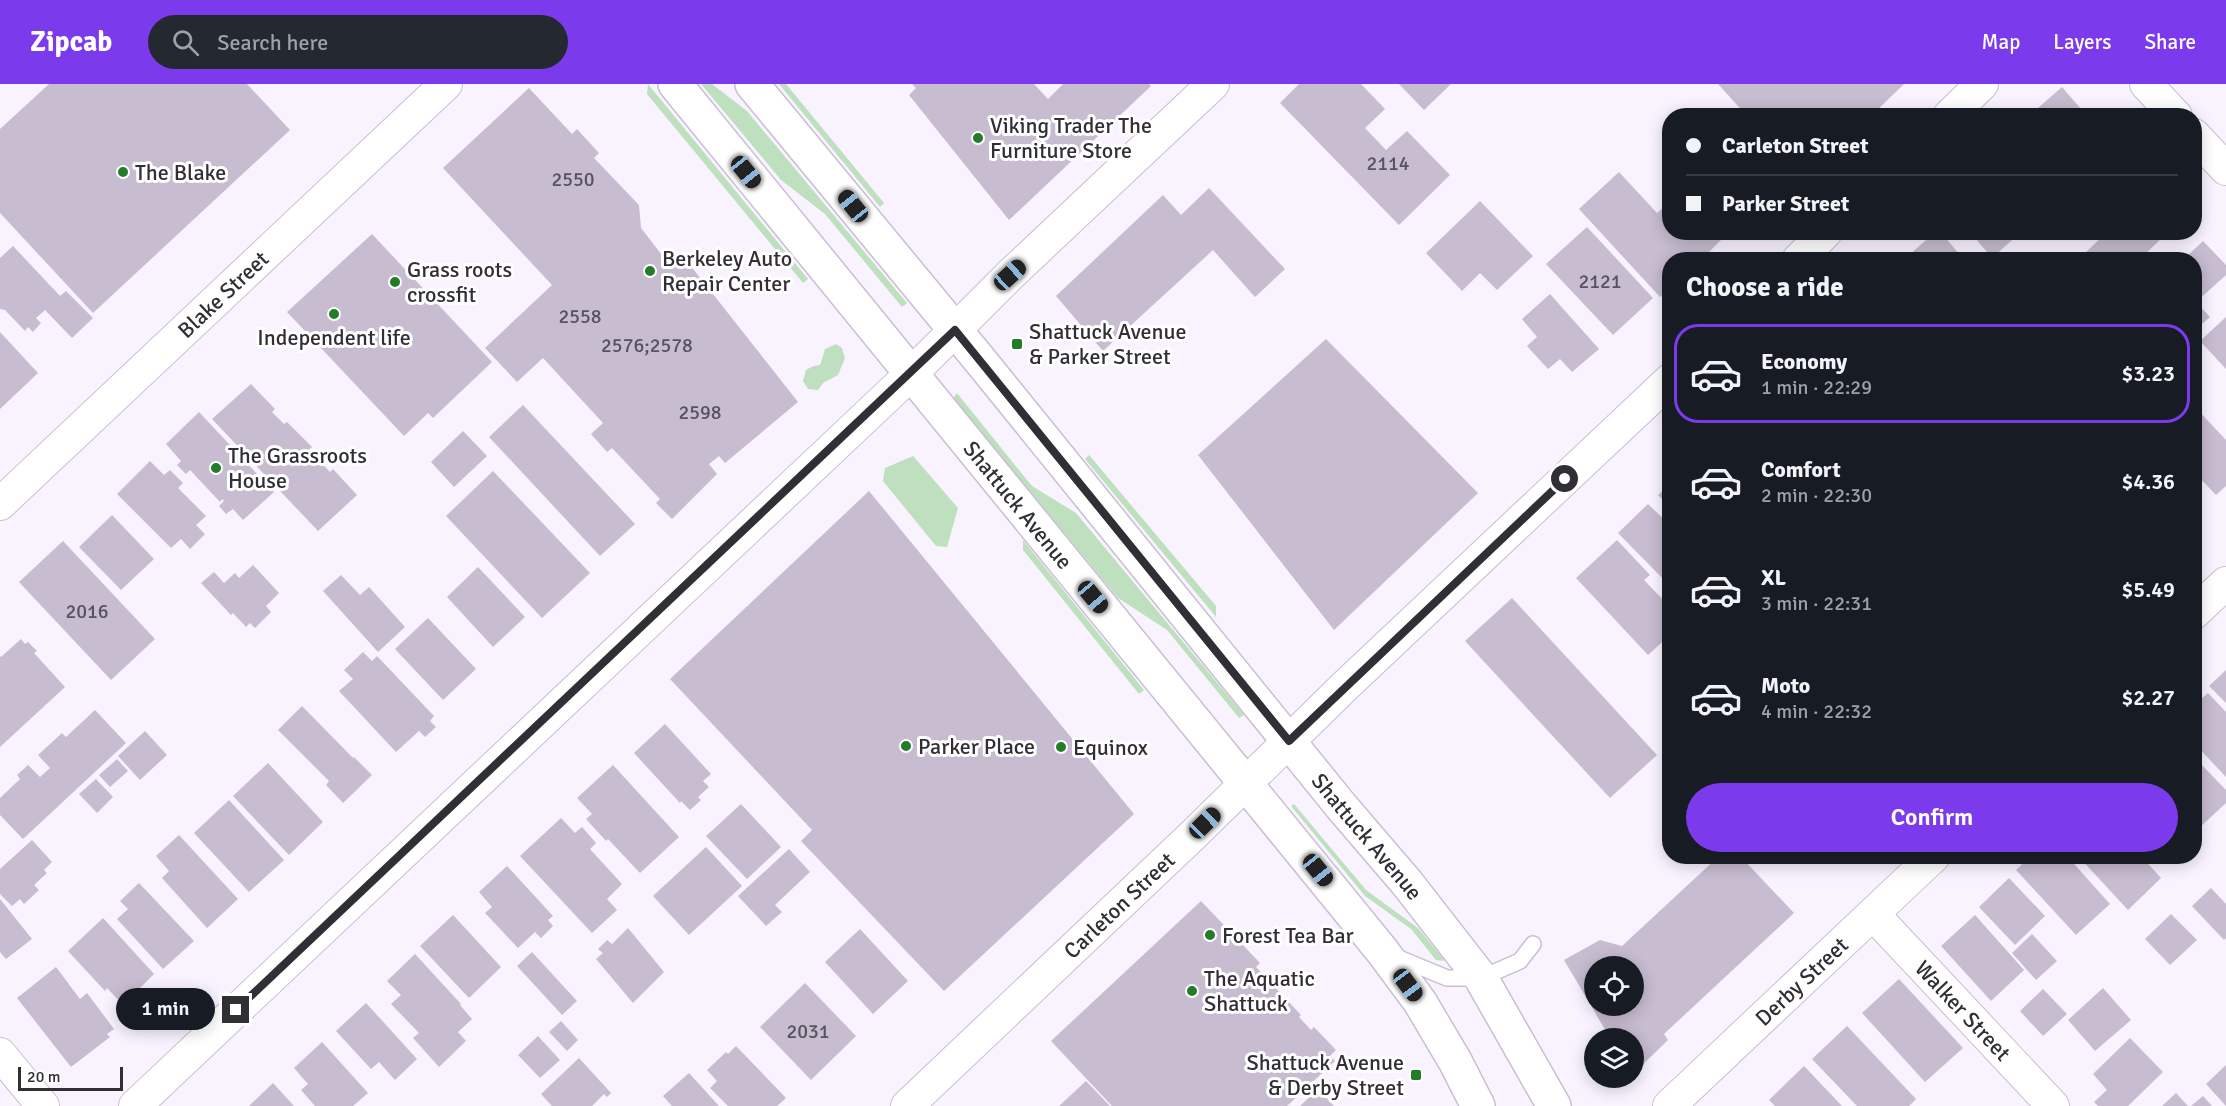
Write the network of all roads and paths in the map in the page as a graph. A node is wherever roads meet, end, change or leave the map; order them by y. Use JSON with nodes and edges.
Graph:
{"nodes":[{"id":1,"x":446,"y":84,"type":"edge"},
{"id":2,"x":675,"y":84,"type":"edge"},
{"id":3,"x":752,"y":84,"type":"edge"},
{"id":4,"x":1213,"y":84,"type":"edge"},
{"id":5,"x":1982,"y":84,"type":"edge"},
{"id":6,"x":2146,"y":84,"type":"edge"},
{"id":7,"x":1957,"y":108,"type":"edge"},
{"id":8,"x":2168,"y":108,"type":"edge"},
{"id":9,"x":2202,"y":144,"type":"edge"},
{"id":10,"x":2226,"y":169,"type":"edge"},
{"id":11,"x":1818,"y":240,"type":"edge"},
{"id":12,"x":1806,"y":252,"type":"edge"},
{"id":13,"x":955,"y":330,"type":"junction"},
{"id":14,"x":911,"y":374,"type":"junction"},
{"id":15,"x":1662,"y":388,"type":"edge"},
{"id":16,"x":0,"y":504,"type":"edge"},
{"id":17,"x":2226,"y":583,"type":"edge"},
{"id":18,"x":2202,"y":606,"type":"edge"},
{"id":19,"x":1289,"y":741,"type":"junction"},
{"id":20,"x":1246,"y":783,"type":"junction"},
{"id":21,"x":1926,"y":864,"type":"edge"},
{"id":22,"x":1873,"y":914,"type":"junction"},
{"id":23,"x":1533,"y":945,"type":"dead end"},
{"id":24,"x":1383,"y":952,"type":"junction"},
{"id":25,"x":1480,"y":978,"type":"junction"},
{"id":26,"x":0,"y":1054,"type":"edge"},
{"id":27,"x":43,"y":1106,"type":"edge"},
{"id":28,"x":135,"y":1106,"type":"edge"},
{"id":29,"x":907,"y":1106,"type":"edge"},
{"id":30,"x":1478,"y":1106,"type":"edge"},
{"id":31,"x":1554,"y":1106,"type":"edge"},
{"id":32,"x":1669,"y":1106,"type":"edge"},
{"id":33,"x":2053,"y":1106,"type":"edge"}],
"edges":[{"from":1,"to":16,"type":"street","name":"Blake Street"},
{"from":2,"to":14,"type":"main road","name":"Shattuck Avenue"},
{"from":3,"to":13,"type":"main road","name":"Shattuck Avenue"},
{"from":4,"to":13,"type":"street"},
{"from":5,"to":7,"type":"street"},
{"from":6,"to":8,"type":"street"},
{"from":9,"to":10,"type":"street"},
{"from":11,"to":12,"type":"street"},
{"from":13,"to":14,"type":"street"},
{"from":13,"to":19,"type":"main road","name":"Shattuck Avenue"},
{"from":14,"to":20,"type":"main road","name":"Shattuck Avenue"},
{"from":14,"to":28,"type":"street"},
{"from":15,"to":19,"type":"street","name":"Carleton Street"},
{"from":17,"to":18,"type":"street"},
{"from":19,"to":20,"type":"street","name":"Carleton Street"},
{"from":19,"to":25,"type":"main road","name":"Shattuck Avenue"},
{"from":20,"to":24,"type":"main road","name":"Shattuck Avenue"},
{"from":20,"to":29,"type":"street","name":"Carleton Street"},
{"from":21,"to":22,"type":"street","name":"Derby Street"},
{"from":22,"to":32,"type":"street","name":"Derby Street"},
{"from":22,"to":33,"type":"street","name":"Walker Street"},
{"from":23,"to":25,"type":"lane"},
{"from":24,"to":25,"type":"lane"},
{"from":24,"to":30,"type":"main road","name":"Shattuck Avenue"},
{"from":25,"to":31,"type":"main road","name":"Shattuck Avenue"},
{"from":26,"to":27,"type":"street"}]}
